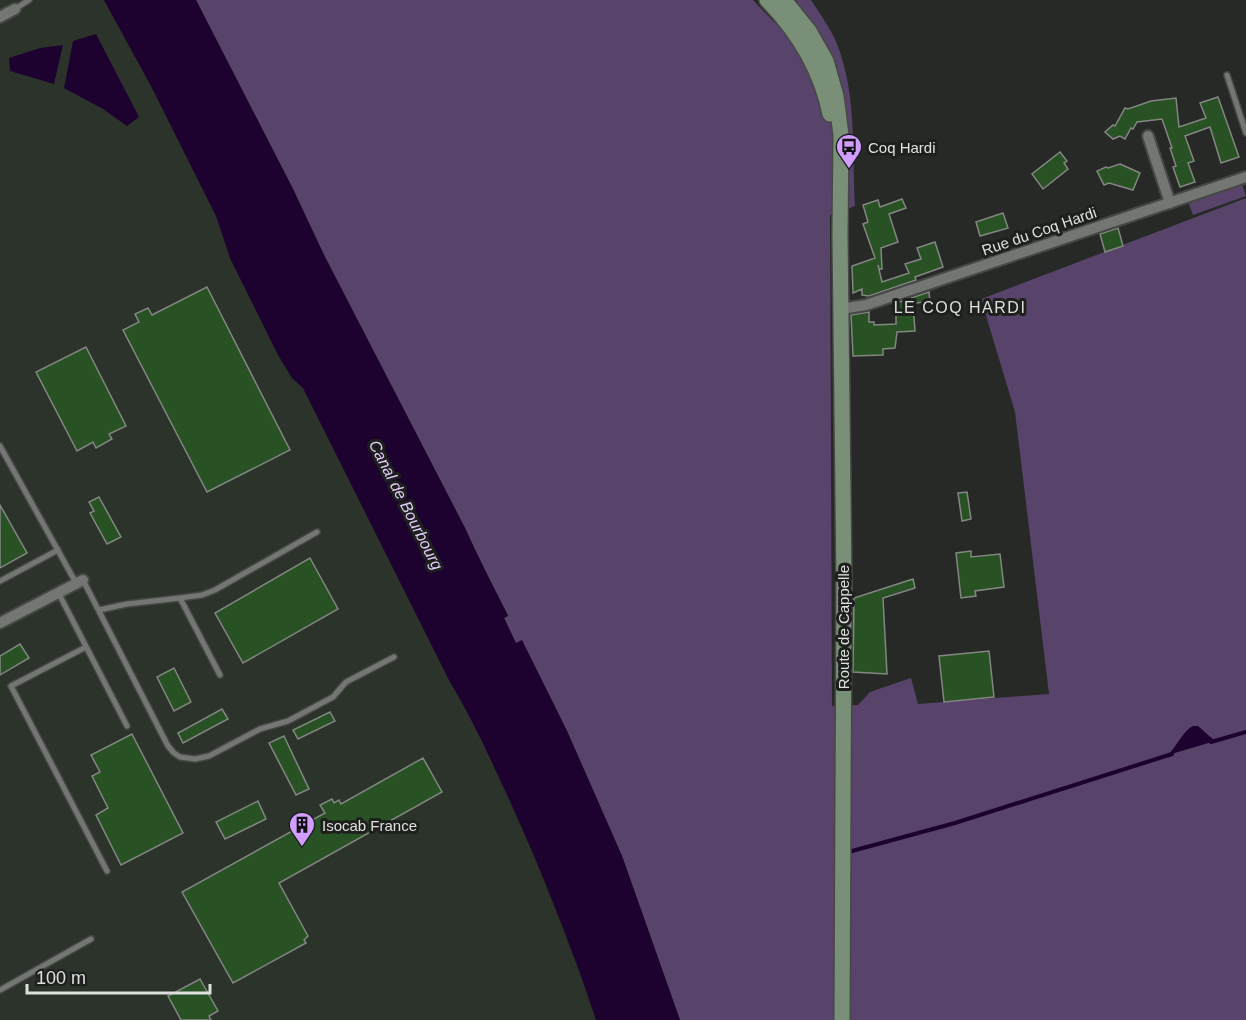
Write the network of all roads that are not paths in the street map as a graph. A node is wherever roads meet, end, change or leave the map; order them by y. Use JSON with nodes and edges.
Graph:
{"nodes":[{"id":1,"x":29,"y":0,"type":"edge"},
{"id":2,"x":774,"y":1,"type":"edge"},
{"id":3,"x":15,"y":9,"type":"joint"},
{"id":4,"x":0,"y":17,"type":"edge"},
{"id":5,"x":1227,"y":75,"type":"dead end"},
{"id":6,"x":1246,"y":133,"type":"edge"},
{"id":7,"x":1148,"y":136,"type":"dead end"},
{"id":8,"x":1246,"y":177,"type":"edge"},
{"id":9,"x":1170,"y":203,"type":"junction"},
{"id":10,"x":841,"y":309,"type":"junction"},
{"id":11,"x":0,"y":446,"type":"edge"},
{"id":12,"x":317,"y":532,"type":"dead end"},
{"id":13,"x":58,"y":550,"type":"junction"},
{"id":14,"x":0,"y":581,"type":"edge"},
{"id":15,"x":80,"y":581,"type":"junction"},
{"id":16,"x":58,"y":592,"type":"junction"},
{"id":17,"x":180,"y":598,"type":"junction"},
{"id":18,"x":99,"y":610,"type":"junction"},
{"id":19,"x":0,"y":623,"type":"edge"},
{"id":20,"x":86,"y":647,"type":"junction"},
{"id":21,"x":394,"y":657,"type":"dead end"},
{"id":22,"x":220,"y":675,"type":"dead end"},
{"id":23,"x":127,"y":726,"type":"dead end"},
{"id":24,"x":107,"y":872,"type":"dead end"},
{"id":25,"x":91,"y":939,"type":"dead end"},
{"id":26,"x":0,"y":990,"type":"edge"},
{"id":27,"x":842,"y":1020,"type":"edge"}],
"edges":[{"from":1,"to":3,"type":"lane"},
{"from":2,"to":10,"type":"main road","name":"Route de Cappelle"},
{"from":3,"to":4,"type":"street"},
{"from":5,"to":6,"type":"lane"},
{"from":7,"to":9,"type":"street"},
{"from":8,"to":9,"type":"street","name":"Rue du Coq Hardi"},
{"from":9,"to":10,"type":"street","name":"Rue du Coq Hardi"},
{"from":10,"to":27,"type":"main road","name":"Route de Cappelle"},
{"from":11,"to":13,"type":"lane"},
{"from":12,"to":17,"type":"lane"},
{"from":13,"to":14,"type":"lane"},
{"from":13,"to":15,"type":"lane"},
{"from":15,"to":16,"type":"street"},
{"from":15,"to":18,"type":"lane"},
{"from":16,"to":19,"type":"street"},
{"from":16,"to":20,"type":"lane"},
{"from":17,"to":18,"type":"lane"},
{"from":17,"to":22,"type":"lane"},
{"from":18,"to":21,"type":"lane"},
{"from":20,"to":23,"type":"lane"},
{"from":20,"to":24,"type":"lane"},
{"from":25,"to":26,"type":"lane"}]}
